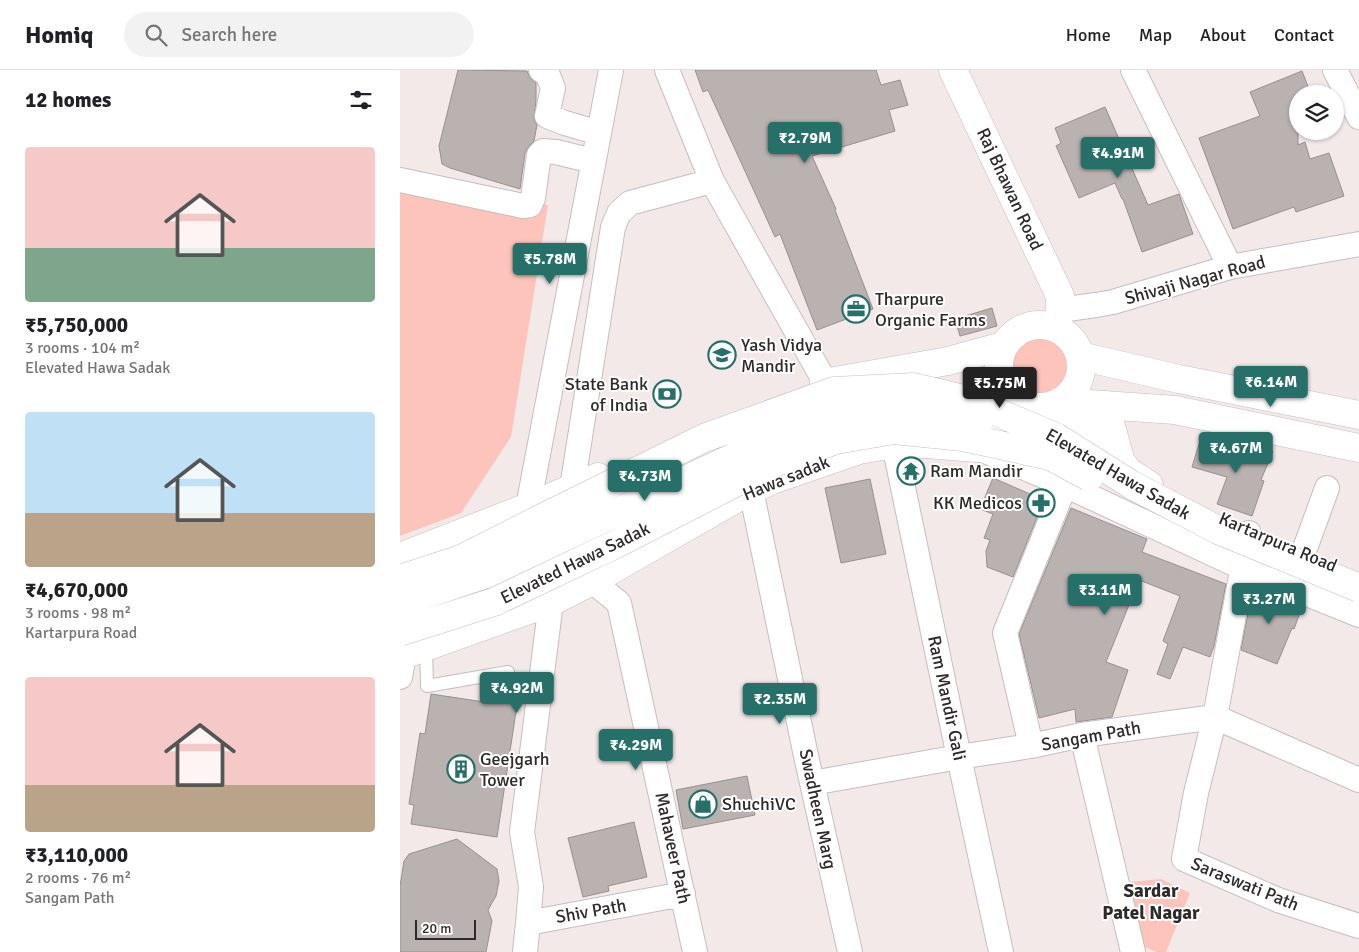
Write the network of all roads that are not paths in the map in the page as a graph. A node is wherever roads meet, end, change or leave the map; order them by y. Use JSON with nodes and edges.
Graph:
{"nodes":[{"id":1,"x":541,"y":70,"type":"edge"},
{"id":2,"x":611,"y":70,"type":"edge"},
{"id":3,"x":667,"y":70,"type":"edge"},
{"id":4,"x":953,"y":70,"type":"edge"},
{"id":5,"x":1133,"y":70,"type":"edge"},
{"id":6,"x":1335,"y":70,"type":"edge"},
{"id":7,"x":1359,"y":117,"type":"edge"},
{"id":8,"x":599,"y":133,"type":"junction"},
{"id":9,"x":593,"y":162,"type":"junction"},
{"id":10,"x":400,"y":180,"type":"edge"},
{"id":11,"x":712,"y":181,"type":"junction"},
{"id":12,"x":1359,"y":244,"type":"edge"},
{"id":13,"x":1230,"y":267,"type":"junction"},
{"id":14,"x":1058,"y":319,"type":"junction"},
{"id":15,"x":1003,"y":346,"type":"junction"},
{"id":16,"x":1080,"y":356,"type":"junction"},
{"id":17,"x":826,"y":382,"type":"junction"},
{"id":18,"x":1105,"y":405,"type":"junction"},
{"id":19,"x":1045,"y":408,"type":"junction"},
{"id":20,"x":1359,"y":415,"type":"edge"},
{"id":21,"x":894,"y":444,"type":"junction"},
{"id":22,"x":978,"y":448,"type":"junction"},
{"id":23,"x":1359,"y":448,"type":"edge"},
{"id":24,"x":1118,"y":450,"type":"junction"},
{"id":25,"x":647,"y":455,"type":"junction"},
{"id":26,"x":1050,"y":456,"type":"junction"},
{"id":27,"x":1065,"y":485,"type":"junction"},
{"id":28,"x":572,"y":488,"type":"junction"},
{"id":29,"x":1327,"y":488,"type":"dead end"},
{"id":30,"x":751,"y":490,"type":"junction"},
{"id":31,"x":528,"y":507,"type":"junction"},
{"id":32,"x":681,"y":530,"type":"junction"},
{"id":33,"x":1249,"y":533,"type":"junction"},
{"id":34,"x":1303,"y":554,"type":"junction"},
{"id":35,"x":400,"y":557,"type":"edge"},
{"id":36,"x":1243,"y":568,"type":"junction"},
{"id":37,"x":1359,"y":576,"type":"edge"},
{"id":38,"x":400,"y":579,"type":"edge"},
{"id":39,"x":592,"y":581,"type":"junction"},
{"id":40,"x":1359,"y":588,"type":"edge"},
{"id":41,"x":551,"y":602,"type":"junction"},
{"id":42,"x":400,"y":603,"type":"edge"},
{"id":43,"x":1359,"y":606,"type":"edge"},
{"id":44,"x":1359,"y":615,"type":"edge"},
{"id":45,"x":406,"y":653,"type":"edge"},
{"id":46,"x":508,"y":672,"type":"dead end"},
{"id":47,"x":1215,"y":717,"type":"junction"},
{"id":48,"x":1082,"y":736,"type":"junction"},
{"id":49,"x":1031,"y":746,"type":"junction"},
{"id":50,"x":958,"y":757,"type":"junction"},
{"id":51,"x":1359,"y":780,"type":"edge"},
{"id":52,"x":812,"y":783,"type":"junction"},
{"id":53,"x":683,"y":894,"type":"junction"},
{"id":54,"x":528,"y":923,"type":"junction"},
{"id":55,"x":1359,"y":926,"type":"edge"},
{"id":56,"x":525,"y":952,"type":"edge"},
{"id":57,"x":695,"y":952,"type":"edge"},
{"id":58,"x":850,"y":952,"type":"edge"},
{"id":59,"x":1001,"y":952,"type":"edge"},
{"id":60,"x":1133,"y":952,"type":"edge"}],
"edges":[{"from":1,"to":8,"type":"street"},
{"from":2,"to":8,"type":"street"},
{"from":3,"to":11,"type":"street"},
{"from":4,"to":14,"type":"main road","name":"Raj Bhawan Road"},
{"from":5,"to":13,"type":"street"},
{"from":6,"to":7,"type":"street"},
{"from":8,"to":9,"type":"street"},
{"from":9,"to":10,"type":"street"},
{"from":9,"to":31,"type":"street"},
{"from":11,"to":17,"type":"street"},
{"from":11,"to":28,"type":"street"},
{"from":12,"to":13,"type":"street","name":"Shivaji Nagar Road"},
{"from":13,"to":14,"type":"street","name":"Shivaji Nagar Road"},
{"from":14,"to":15,"type":"main road"},
{"from":14,"to":16,"type":"main road"},
{"from":15,"to":17,"type":"main road"},
{"from":15,"to":19,"type":"main road"},
{"from":16,"to":19,"type":"main road"},
{"from":16,"to":20,"type":"main road"},
{"from":17,"to":25,"type":"main road"},
{"from":18,"to":19,"type":"main road"},
{"from":18,"to":23,"type":"main road"},
{"from":18,"to":24,"type":"main road"},
{"from":19,"to":22,"type":"main road"},
{"from":19,"to":24,"type":"main road"},
{"from":21,"to":22,"type":"main road","name":"Hawa sadak"},
{"from":21,"to":30,"type":"main road","name":"Hawa sadak"},
{"from":21,"to":50,"type":"street","name":"Ram Mandir Gali"},
{"from":22,"to":27,"type":"street"},
{"from":24,"to":27,"type":"street"},
{"from":24,"to":33,"type":"main road","name":"Kartarpura Road"},
{"from":25,"to":28,"type":"main road"},
{"from":25,"to":32,"type":"main road"},
{"from":26,"to":42,"type":"main road","bridge":true},
{"from":26,"to":43,"type":"main road","name":"Elevated Hawa Sadak","bridge":true},
{"from":26,"to":45,"type":"main road","name":"Elevated Hawa Sadak","bridge":true},
{"from":27,"to":36,"type":"street"},
{"from":27,"to":49,"type":"street"},
{"from":28,"to":31,"type":"main road"},
{"from":29,"to":34,"type":"street"},
{"from":30,"to":32,"type":"main road","name":"Hawa sadak"},
{"from":30,"to":52,"type":"street","name":"Swadheen Marg"},
{"from":31,"to":35,"type":"main road"},
{"from":32,"to":39,"type":"main road","name":"Hawa sadak"},
{"from":33,"to":34,"type":"main road","name":"Kartarpura Road"},
{"from":33,"to":36,"type":"street"},
{"from":34,"to":37,"type":"main road","name":"Kartarpura Road"},
{"from":36,"to":44,"type":"street"},
{"from":36,"to":47,"type":"street"},
{"from":38,"to":40,"type":"main road","name":"Elevated Hawa Sadak","bridge":true},
{"from":39,"to":41,"type":"main road","name":"Hawa sadak"},
{"from":39,"to":53,"type":"street","name":"Mahaveer Path"},
{"from":41,"to":45,"type":"main road","name":"Hawa sadak"},
{"from":41,"to":54,"type":"street"},
{"from":45,"to":46,"type":"lane"},
{"from":47,"to":48,"type":"street","name":"Sangam Path"},
{"from":47,"to":51,"type":"street"},
{"from":47,"to":55,"type":"street","name":"Saraswati Path"},
{"from":48,"to":49,"type":"street","name":"Sangam Path"},
{"from":48,"to":60,"type":"street"},
{"from":49,"to":50,"type":"street","name":"Sangam Path"},
{"from":50,"to":52,"type":"street","name":"Sangam Path"},
{"from":50,"to":59,"type":"street","name":"Ram Mandir Gali"},
{"from":52,"to":58,"type":"street","name":"Swadheen Marg"},
{"from":53,"to":54,"type":"street","name":"Shiv Path"},
{"from":53,"to":57,"type":"street","name":"Mahaveer Path"},
{"from":54,"to":56,"type":"street"}]}
